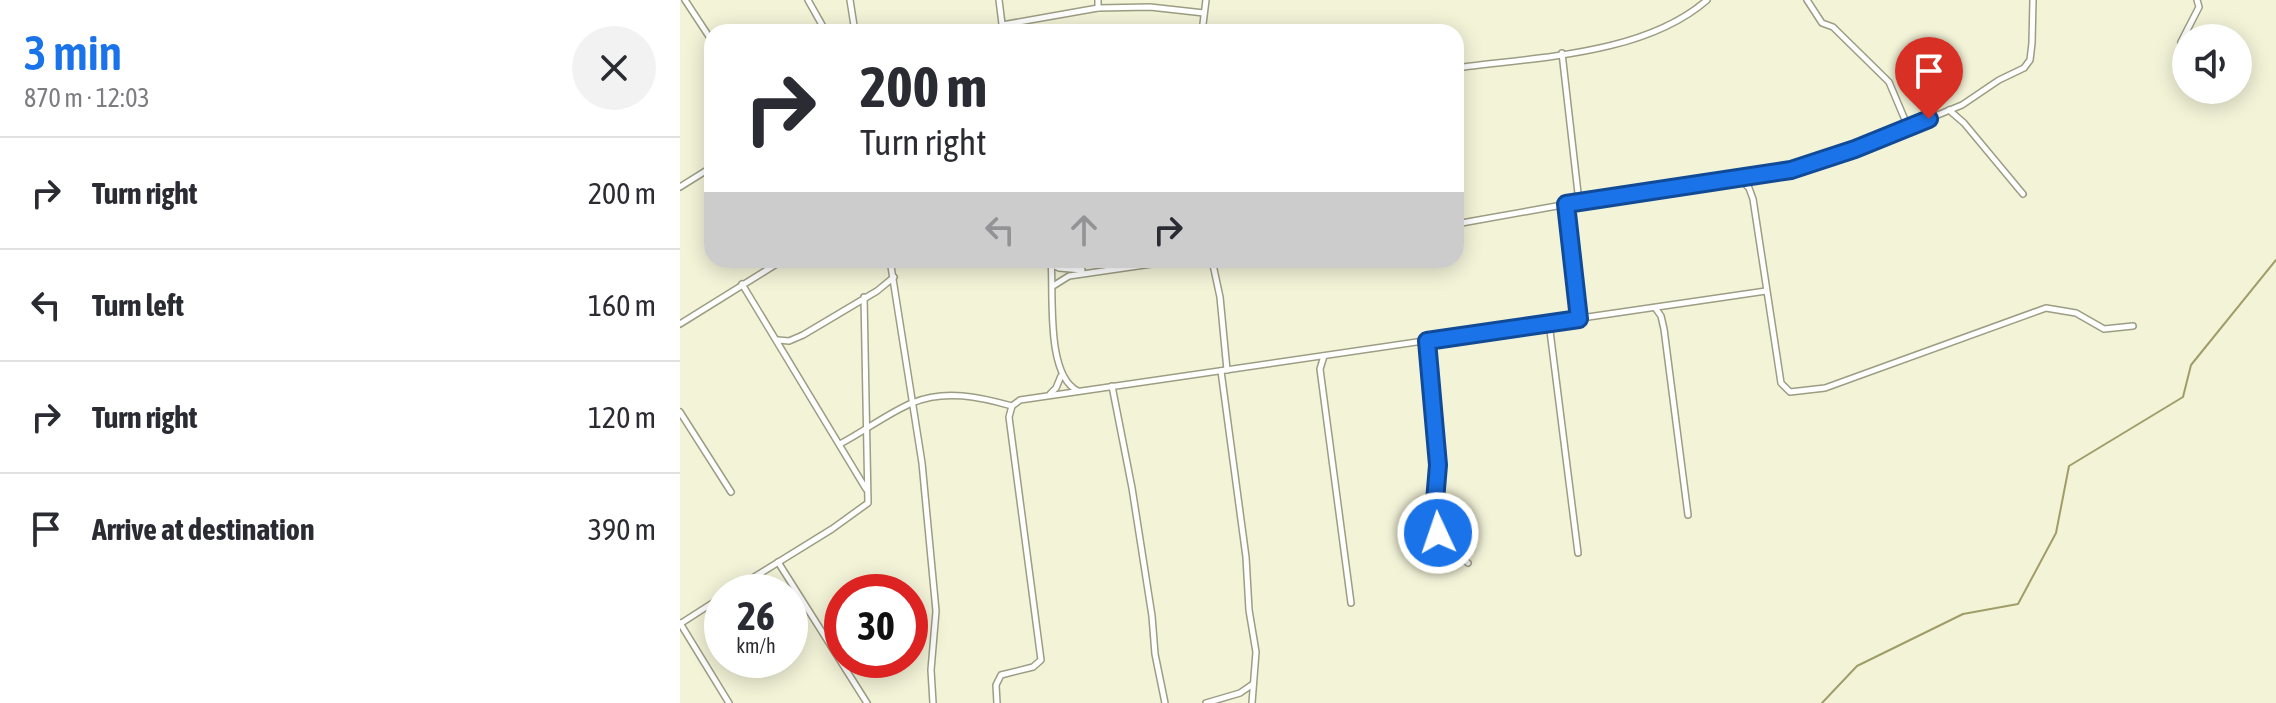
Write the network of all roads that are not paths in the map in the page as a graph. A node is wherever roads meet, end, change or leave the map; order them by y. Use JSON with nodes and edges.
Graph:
{"nodes":[{"id":1,"x":685,"y":0,"type":"edge"},
{"id":2,"x":808,"y":0,"type":"edge"},
{"id":3,"x":850,"y":0,"type":"edge"},
{"id":4,"x":999,"y":0,"type":"edge"},
{"id":5,"x":1098,"y":0,"type":"edge"},
{"id":6,"x":1206,"y":0,"type":"edge"},
{"id":7,"x":1707,"y":0,"type":"edge"},
{"id":8,"x":1807,"y":0,"type":"edge"},
{"id":9,"x":2033,"y":0,"type":"edge"},
{"id":10,"x":2197,"y":0,"type":"edge"},
{"id":11,"x":1098,"y":8,"type":"junction"},
{"id":12,"x":1204,"y":13,"type":"junction"},
{"id":13,"x":822,"y":24,"type":"edge"},
{"id":14,"x":854,"y":24,"type":"edge"},
{"id":15,"x":1002,"y":24,"type":"edge"},
{"id":16,"x":1022,"y":24,"type":"edge"},
{"id":17,"x":1203,"y":24,"type":"edge"},
{"id":18,"x":2190,"y":24,"type":"edge"},
{"id":19,"x":704,"y":29,"type":"edge"},
{"id":20,"x":1562,"y":53,"type":"junction"},
{"id":21,"x":1464,"y":67,"type":"edge"},
{"id":22,"x":1949,"y":110,"type":"junction"},
{"id":23,"x":1908,"y":127,"type":"junction"},
{"id":24,"x":704,"y":172,"type":"edge"},
{"id":25,"x":1740,"y":179,"type":"junction"},
{"id":26,"x":680,"y":187,"type":"edge"},
{"id":27,"x":2023,"y":194,"type":"dead end"},
{"id":28,"x":1579,"y":202,"type":"junction"},
{"id":29,"x":1566,"y":204,"type":"junction"},
{"id":30,"x":1464,"y":223,"type":"edge"},
{"id":31,"x":769,"y":268,"type":"edge"},
{"id":32,"x":892,"y":268,"type":"edge"},
{"id":33,"x":1052,"y":268,"type":"edge"},
{"id":34,"x":1059,"y":268,"type":"edge"},
{"id":35,"x":1115,"y":268,"type":"edge"},
{"id":36,"x":1214,"y":268,"type":"edge"},
{"id":37,"x":1091,"y":271,"type":"junction"},
{"id":38,"x":894,"y":277,"type":"junction"},
{"id":39,"x":742,"y":284,"type":"junction"},
{"id":40,"x":1052,"y":287,"type":"junction"},
{"id":41,"x":1766,"y":291,"type":"junction"},
{"id":42,"x":864,"y":297,"type":"junction"},
{"id":43,"x":1656,"y":309,"type":"junction"},
{"id":44,"x":1579,"y":319,"type":"junction"},
{"id":45,"x":1549,"y":323,"type":"junction"},
{"id":46,"x":680,"y":324,"type":"edge"},
{"id":47,"x":2133,"y":326,"type":"dead end"},
{"id":48,"x":777,"y":340,"type":"junction"},
{"id":49,"x":1427,"y":341,"type":"junction"},
{"id":50,"x":1324,"y":356,"type":"junction"},
{"id":51,"x":1310,"y":358,"type":"junction"},
{"id":52,"x":1320,"y":369,"type":"junction"},
{"id":53,"x":1224,"y":371,"type":"junction"},
{"id":54,"x":1061,"y":375,"type":"junction"},
{"id":55,"x":1112,"y":386,"type":"junction"},
{"id":56,"x":1079,"y":391,"type":"junction"},
{"id":57,"x":1048,"y":395,"type":"junction"},
{"id":58,"x":912,"y":403,"type":"junction"},
{"id":59,"x":1012,"y":406,"type":"junction"},
{"id":60,"x":680,"y":412,"type":"edge"},
{"id":61,"x":868,"y":429,"type":"junction"},
{"id":62,"x":840,"y":444,"type":"junction"},
{"id":63,"x":867,"y":490,"type":"junction"},
{"id":64,"x":731,"y":492,"type":"dead end"},
{"id":65,"x":1688,"y":515,"type":"dead end"},
{"id":66,"x":1578,"y":553,"type":"dead end"},
{"id":67,"x":778,"y":562,"type":"junction"},
{"id":68,"x":1468,"y":563,"type":"dead end"},
{"id":69,"x":759,"y":574,"type":"edge"},
{"id":70,"x":1351,"y":603,"type":"dead end"},
{"id":71,"x":704,"y":608,"type":"edge"},
{"id":72,"x":680,"y":623,"type":"edge"},
{"id":73,"x":1254,"y":683,"type":"junction"},
{"id":74,"x":1240,"y":693,"type":"junction"},
{"id":75,"x":1253,"y":702,"type":"edge"},
{"id":76,"x":729,"y":703,"type":"edge"},
{"id":77,"x":867,"y":703,"type":"edge"},
{"id":78,"x":933,"y":703,"type":"edge"},
{"id":79,"x":997,"y":703,"type":"edge"},
{"id":80,"x":1165,"y":703,"type":"edge"},
{"id":81,"x":1206,"y":703,"type":"edge"}],
"edges":[{"from":1,"to":19,"type":"street"},
{"from":2,"to":13,"type":"street"},
{"from":3,"to":14,"type":"street"},
{"from":4,"to":15,"type":"street"},
{"from":5,"to":11,"type":"street"},
{"from":6,"to":12,"type":"street"},
{"from":7,"to":20,"type":"street"},
{"from":8,"to":23,"type":"street"},
{"from":9,"to":22,"type":"street"},
{"from":10,"to":18,"type":"street"},
{"from":11,"to":12,"type":"street"},
{"from":11,"to":16,"type":"street"},
{"from":12,"to":17,"type":"street"},
{"from":20,"to":21,"type":"street"},
{"from":20,"to":28,"type":"street"},
{"from":22,"to":23,"type":"street"},
{"from":22,"to":27,"type":"street"},
{"from":23,"to":25,"type":"street"},
{"from":24,"to":26,"type":"street"},
{"from":25,"to":28,"type":"street"},
{"from":25,"to":41,"type":"street"},
{"from":28,"to":29,"type":"street"},
{"from":29,"to":30,"type":"street"},
{"from":29,"to":44,"type":"street"},
{"from":31,"to":39,"type":"street"},
{"from":32,"to":38,"type":"street"},
{"from":33,"to":40,"type":"street"},
{"from":34,"to":37,"type":"street"},
{"from":35,"to":37,"type":"street"},
{"from":36,"to":53,"type":"street"},
{"from":37,"to":40,"type":"street"},
{"from":38,"to":42,"type":"street"},
{"from":38,"to":58,"type":"street"},
{"from":39,"to":46,"type":"street"},
{"from":39,"to":48,"type":"street"},
{"from":40,"to":54,"type":"street"},
{"from":41,"to":43,"type":"street"},
{"from":41,"to":47,"type":"street"},
{"from":42,"to":48,"type":"street"},
{"from":42,"to":61,"type":"street"},
{"from":43,"to":44,"type":"street"},
{"from":43,"to":65,"type":"street"},
{"from":44,"to":45,"type":"street"},
{"from":45,"to":49,"type":"street"},
{"from":45,"to":66,"type":"street"},
{"from":48,"to":62,"type":"street"},
{"from":49,"to":50,"type":"street"},
{"from":49,"to":68,"type":"street"},
{"from":50,"to":51,"type":"street"},
{"from":50,"to":52,"type":"street"},
{"from":51,"to":52,"type":"street"},
{"from":51,"to":53,"type":"street"},
{"from":52,"to":70,"type":"street"},
{"from":53,"to":55,"type":"street"},
{"from":53,"to":73,"type":"street"},
{"from":54,"to":56,"type":"street"},
{"from":54,"to":57,"type":"street"},
{"from":55,"to":56,"type":"street"},
{"from":55,"to":80,"type":"street"},
{"from":56,"to":57,"type":"street"},
{"from":57,"to":59,"type":"street"},
{"from":58,"to":59,"type":"street"},
{"from":58,"to":61,"type":"street"},
{"from":58,"to":78,"type":"street"},
{"from":59,"to":79,"type":"street"},
{"from":60,"to":64,"type":"street"},
{"from":61,"to":62,"type":"street"},
{"from":61,"to":63,"type":"street"},
{"from":62,"to":63,"type":"street"},
{"from":63,"to":67,"type":"street"},
{"from":67,"to":69,"type":"street"},
{"from":67,"to":77,"type":"street"},
{"from":71,"to":72,"type":"street"},
{"from":72,"to":76,"type":"street"},
{"from":73,"to":74,"type":"street"},
{"from":73,"to":75,"type":"street"},
{"from":74,"to":75,"type":"street"},
{"from":74,"to":81,"type":"street"}]}
